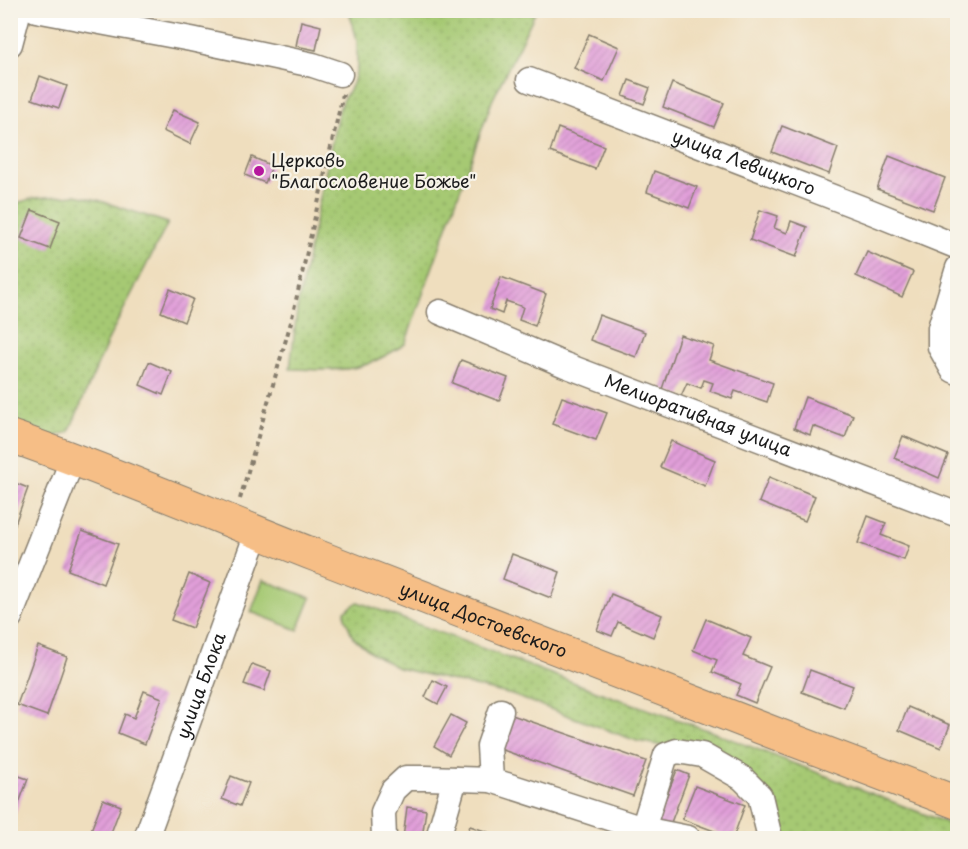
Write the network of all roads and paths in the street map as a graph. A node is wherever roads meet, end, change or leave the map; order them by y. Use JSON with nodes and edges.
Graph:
{"nodes":[{"id":1,"x":20,"y":10,"type":"edge"},
{"id":2,"x":36,"y":10,"type":"edge"},
{"id":3,"x":10,"y":44,"type":"edge"},
{"id":4,"x":340,"y":74,"type":"joint"},
{"id":5,"x":529,"y":80,"type":"dead end"},
{"id":6,"x":957,"y":248,"type":"edge"},
{"id":7,"x":957,"y":268,"type":"edge"},
{"id":8,"x":440,"y":312,"type":"dead end"},
{"id":9,"x":957,"y":372,"type":"edge"},
{"id":10,"x":10,"y":436,"type":"edge"},
{"id":11,"x":73,"y":458,"type":"junction"},
{"id":12,"x":957,"y":515,"type":"edge"},
{"id":13,"x":245,"y":528,"type":"junction"},
{"id":14,"x":10,"y":618,"type":"edge"},
{"id":15,"x":501,"y":711,"type":"dead end"},
{"id":16,"x":455,"y":779,"type":"junction"},
{"id":17,"x":490,"y":780,"type":"junction"},
{"id":18,"x":957,"y":803,"type":"edge"},
{"id":19,"x":643,"y":829,"type":"junction"},
{"id":20,"x":146,"y":838,"type":"edge"},
{"id":21,"x":384,"y":838,"type":"edge"},
{"id":22,"x":438,"y":838,"type":"edge"},
{"id":23,"x":688,"y":838,"type":"edge"},
{"id":24,"x":770,"y":838,"type":"edge"}],
"edges":[{"from":1,"to":3,"type":"street"},
{"from":2,"to":4,"type":"street"},
{"from":4,"to":13,"type":"path"},
{"from":5,"to":6,"type":"street","name":"улица Левицкого"},
{"from":7,"to":9,"type":"street"},
{"from":8,"to":12,"type":"street","name":"Мелиоративная улица"},
{"from":10,"to":11,"type":"main road","name":"улица Достоевского"},
{"from":11,"to":13,"type":"main road","name":"улица Достоевского"},
{"from":11,"to":14,"type":"street"},
{"from":13,"to":18,"type":"main road","name":"улица Достоевского"},
{"from":13,"to":20,"type":"street","name":"улица Блока"},
{"from":15,"to":17,"type":"street"},
{"from":16,"to":17,"type":"street"},
{"from":16,"to":21,"type":"street"},
{"from":16,"to":22,"type":"street"},
{"from":17,"to":19,"type":"street"},
{"from":19,"to":23,"type":"street"},
{"from":19,"to":24,"type":"street"}]}
